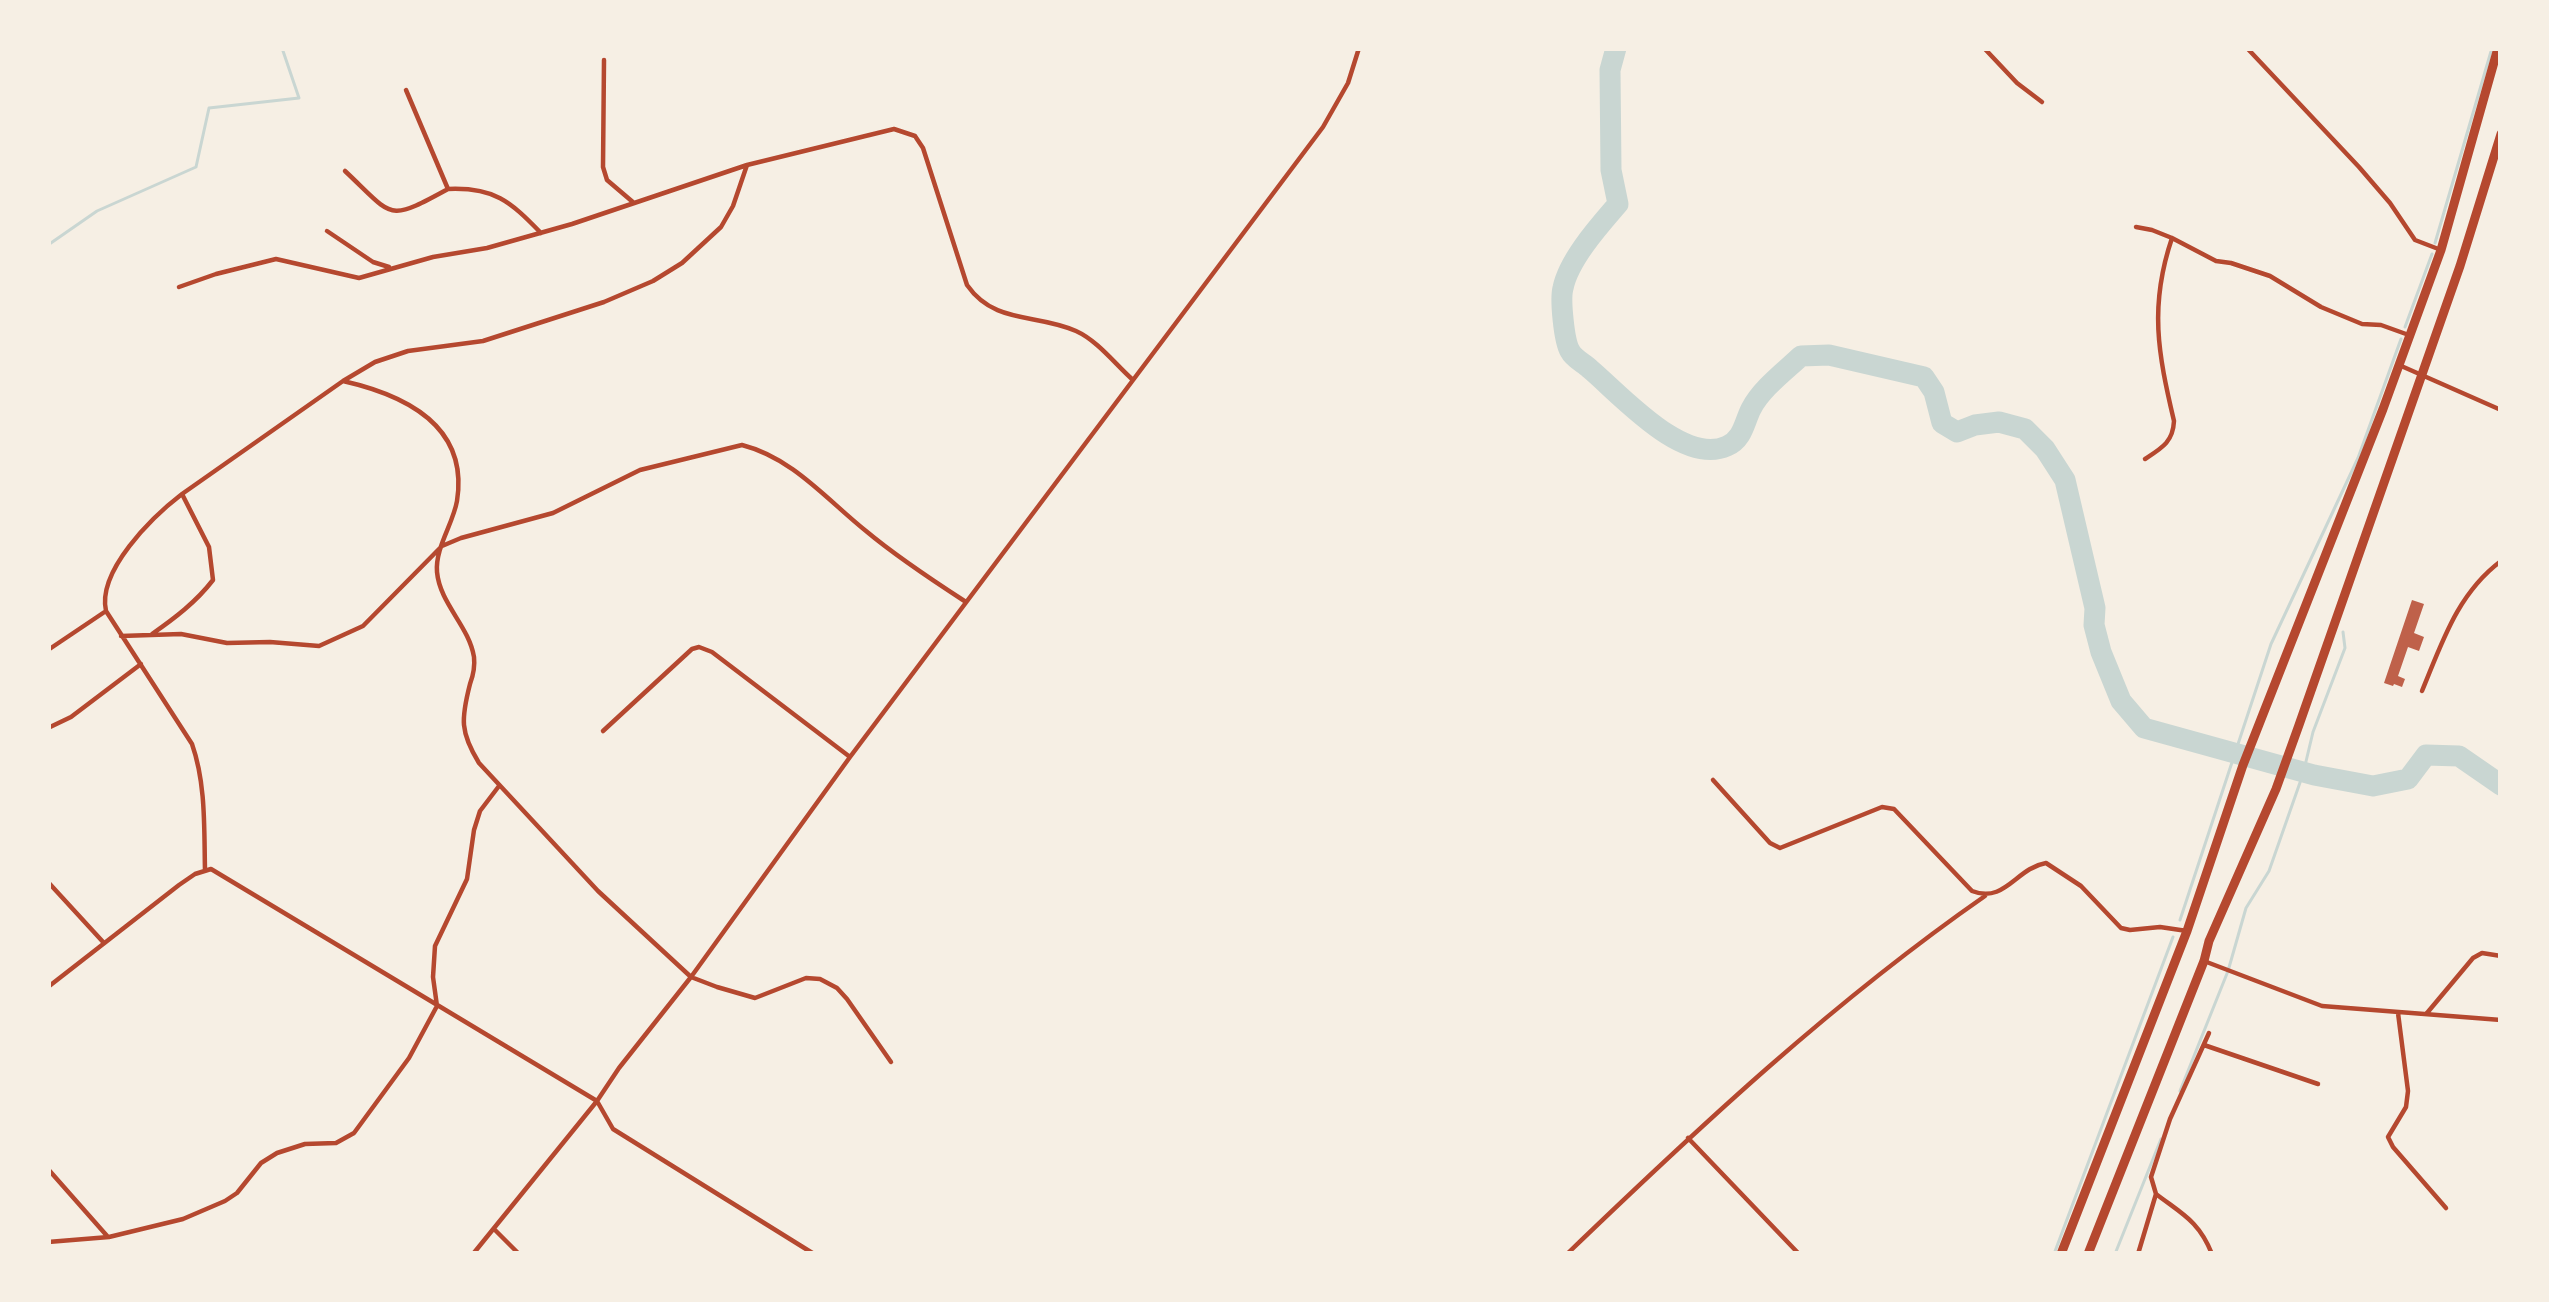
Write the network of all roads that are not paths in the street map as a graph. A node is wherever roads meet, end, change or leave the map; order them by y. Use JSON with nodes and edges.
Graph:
{"nodes":[{"id":1,"x":1359,"y":48,"type":"edge"},
{"id":2,"x":1984,"y":48,"type":"edge"},
{"id":3,"x":2247,"y":48,"type":"edge"},
{"id":4,"x":2498,"y":48,"type":"edge"},
{"id":5,"x":604,"y":60,"type":"dead end"},
{"id":6,"x":406,"y":90,"type":"dead end"},
{"id":7,"x":2042,"y":102,"type":"dead end"},
{"id":8,"x":2501,"y":134,"type":"edge"},
{"id":9,"x":747,"y":165,"type":"junction"},
{"id":10,"x":345,"y":171,"type":"dead end"},
{"id":11,"x":448,"y":189,"type":"junction"},
{"id":12,"x":634,"y":202,"type":"junction"},
{"id":13,"x":2136,"y":227,"type":"dead end"},
{"id":14,"x":327,"y":231,"type":"dead end"},
{"id":15,"x":541,"y":232,"type":"junction"},
{"id":16,"x":2173,"y":238,"type":"junction"},
{"id":17,"x":2441,"y":250,"type":"junction"},
{"id":18,"x":393,"y":269,"type":"junction"},
{"id":19,"x":179,"y":287,"type":"dead end"},
{"id":20,"x":2410,"y":335,"type":"junction"},
{"id":21,"x":2399,"y":365,"type":"junction"},
{"id":22,"x":2422,"y":374,"type":"junction"},
{"id":23,"x":1133,"y":380,"type":"junction"},
{"id":24,"x":343,"y":381,"type":"junction"},
{"id":25,"x":2500,"y":408,"type":"edge"},
{"id":26,"x":2145,"y":459,"type":"dead end"},
{"id":27,"x":182,"y":494,"type":"junction"},
{"id":28,"x":442,"y":546,"type":"junction"},
{"id":29,"x":2501,"y":561,"type":"edge"},
{"id":30,"x":968,"y":603,"type":"junction"},
{"id":31,"x":106,"y":611,"type":"junction"},
{"id":32,"x":152,"y":634,"type":"junction"},
{"id":33,"x":121,"y":636,"type":"junction"},
{"id":34,"x":48,"y":650,"type":"edge"},
{"id":35,"x":141,"y":664,"type":"junction"},
{"id":36,"x":2422,"y":691,"type":"dead end"},
{"id":37,"x":48,"y":728,"type":"edge"},
{"id":38,"x":603,"y":731,"type":"dead end"},
{"id":39,"x":850,"y":757,"type":"junction"},
{"id":40,"x":1713,"y":780,"type":"dead end"},
{"id":41,"x":499,"y":786,"type":"junction"},
{"id":42,"x":205,"y":870,"type":"junction"},
{"id":43,"x":48,"y":882,"type":"edge"},
{"id":44,"x":1985,"y":896,"type":"junction"},
{"id":45,"x":2187,"y":931,"type":"junction"},
{"id":46,"x":104,"y":943,"type":"junction"},
{"id":47,"x":2501,"y":956,"type":"edge"},
{"id":48,"x":2204,"y":961,"type":"junction"},
{"id":49,"x":691,"y":976,"type":"junction"},
{"id":50,"x":48,"y":987,"type":"edge"},
{"id":51,"x":437,"y":1006,"type":"junction"},
{"id":52,"x":2398,"y":1013,"type":"junction"},
{"id":53,"x":2427,"y":1013,"type":"junction"},
{"id":54,"x":2501,"y":1020,"type":"edge"},
{"id":55,"x":2209,"y":1033,"type":"dead end"},
{"id":56,"x":2204,"y":1045,"type":"junction"},
{"id":57,"x":891,"y":1062,"type":"dead end"},
{"id":58,"x":2318,"y":1084,"type":"dead end"},
{"id":59,"x":597,"y":1101,"type":"junction"},
{"id":60,"x":1688,"y":1138,"type":"junction"},
{"id":61,"x":48,"y":1169,"type":"edge"},
{"id":62,"x":2156,"y":1194,"type":"junction"},
{"id":63,"x":2446,"y":1208,"type":"dead end"},
{"id":64,"x":495,"y":1230,"type":"junction"},
{"id":65,"x":109,"y":1237,"type":"junction"},
{"id":66,"x":48,"y":1242,"type":"edge"},
{"id":67,"x":473,"y":1254,"type":"edge"},
{"id":68,"x":519,"y":1254,"type":"edge"},
{"id":69,"x":814,"y":1254,"type":"edge"},
{"id":70,"x":1567,"y":1254,"type":"edge"},
{"id":71,"x":1798,"y":1254,"type":"edge"},
{"id":72,"x":2061,"y":1254,"type":"edge"},
{"id":73,"x":2088,"y":1254,"type":"edge"},
{"id":74,"x":2138,"y":1254,"type":"edge"},
{"id":75,"x":2212,"y":1254,"type":"edge"}],
"edges":[{"from":1,"to":23,"type":"street"},
{"from":2,"to":7,"type":"street"},
{"from":3,"to":17,"type":"street"},
{"from":4,"to":17,"type":"highway"},
{"from":5,"to":12,"type":"street"},
{"from":6,"to":11,"type":"street"},
{"from":8,"to":22,"type":"highway"},
{"from":9,"to":12,"type":"street"},
{"from":9,"to":23,"type":"street"},
{"from":9,"to":24,"type":"street"},
{"from":10,"to":11,"type":"street"},
{"from":11,"to":15,"type":"street"},
{"from":12,"to":15,"type":"street"},
{"from":13,"to":16,"type":"street"},
{"from":14,"to":18,"type":"street"},
{"from":15,"to":18,"type":"street"},
{"from":16,"to":20,"type":"street"},
{"from":16,"to":26,"type":"street"},
{"from":17,"to":20,"type":"highway"},
{"from":18,"to":19,"type":"street"},
{"from":20,"to":21,"type":"highway"},
{"from":21,"to":22,"type":"street"},
{"from":21,"to":45,"type":"highway"},
{"from":22,"to":25,"type":"street"},
{"from":22,"to":48,"type":"highway"},
{"from":23,"to":30,"type":"street"},
{"from":24,"to":27,"type":"street"},
{"from":24,"to":28,"type":"street"},
{"from":27,"to":31,"type":"street"},
{"from":27,"to":32,"type":"street"},
{"from":28,"to":30,"type":"street"},
{"from":28,"to":32,"type":"street"},
{"from":28,"to":41,"type":"street"},
{"from":29,"to":36,"type":"street"},
{"from":30,"to":39,"type":"street"},
{"from":31,"to":33,"type":"street"},
{"from":31,"to":34,"type":"street"},
{"from":32,"to":33,"type":"street"},
{"from":33,"to":35,"type":"street"},
{"from":35,"to":37,"type":"street"},
{"from":35,"to":42,"type":"street"},
{"from":38,"to":39,"type":"street"},
{"from":39,"to":49,"type":"street"},
{"from":40,"to":44,"type":"street"},
{"from":41,"to":49,"type":"street"},
{"from":41,"to":51,"type":"street"},
{"from":42,"to":46,"type":"street"},
{"from":42,"to":51,"type":"street"},
{"from":43,"to":46,"type":"street"},
{"from":44,"to":45,"type":"street"},
{"from":44,"to":60,"type":"street"},
{"from":45,"to":72,"type":"highway"},
{"from":46,"to":50,"type":"street"},
{"from":47,"to":53,"type":"street"},
{"from":48,"to":52,"type":"street"},
{"from":48,"to":73,"type":"highway"},
{"from":49,"to":57,"type":"street"},
{"from":49,"to":59,"type":"street"},
{"from":51,"to":59,"type":"street"},
{"from":51,"to":65,"type":"street"},
{"from":52,"to":53,"type":"street"},
{"from":52,"to":63,"type":"street"},
{"from":53,"to":54,"type":"street"},
{"from":55,"to":56,"type":"street"},
{"from":56,"to":58,"type":"street"},
{"from":56,"to":62,"type":"street"},
{"from":59,"to":64,"type":"street"},
{"from":59,"to":69,"type":"street"},
{"from":60,"to":70,"type":"street"},
{"from":60,"to":71,"type":"street"},
{"from":61,"to":65,"type":"street"},
{"from":62,"to":74,"type":"street"},
{"from":62,"to":75,"type":"street"},
{"from":64,"to":67,"type":"street"},
{"from":64,"to":68,"type":"street"},
{"from":65,"to":66,"type":"street"}]}
